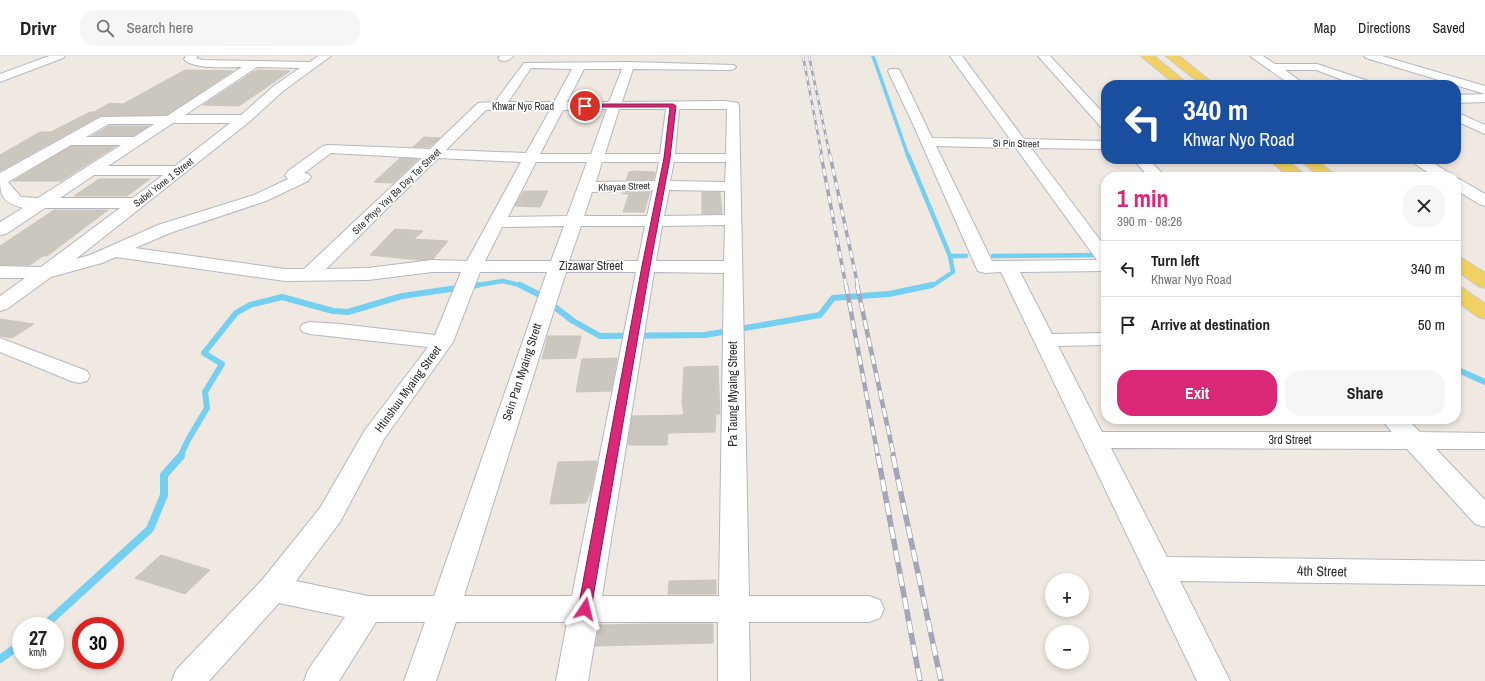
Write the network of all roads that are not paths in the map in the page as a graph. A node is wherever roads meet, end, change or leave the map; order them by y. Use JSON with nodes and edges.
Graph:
{"nodes":[{"id":1,"x":59,"y":56,"type":"edge"},
{"id":2,"x":192,"y":56,"type":"edge"},
{"id":3,"x":956,"y":56,"type":"edge"},
{"id":4,"x":1044,"y":56,"type":"edge"},
{"id":5,"x":1147,"y":56,"type":"edge"},
{"id":6,"x":1172,"y":56,"type":"edge"},
{"id":7,"x":1256,"y":56,"type":"edge"},
{"id":8,"x":1370,"y":56,"type":"edge"},
{"id":9,"x":318,"y":60,"type":"edge"},
{"id":10,"x":572,"y":60,"type":"edge"},
{"id":11,"x":255,"y":64,"type":"junction"},
{"id":12,"x":555,"y":65,"type":"junction"},
{"id":13,"x":629,"y":65,"type":"junction"},
{"id":14,"x":730,"y":67,"type":"dead end"},
{"id":15,"x":1273,"y":67,"type":"junction"},
{"id":16,"x":894,"y":71,"type":"dead end"},
{"id":17,"x":0,"y":78,"type":"edge"},
{"id":18,"x":1176,"y":80,"type":"edge"},
{"id":19,"x":1203,"y":80,"type":"edge"},
{"id":20,"x":1292,"y":80,"type":"edge"},
{"id":21,"x":1353,"y":80,"type":"edge"},
{"id":22,"x":1451,"y":80,"type":"edge"},
{"id":23,"x":1461,"y":83,"type":"edge"},
{"id":24,"x":1485,"y":90,"type":"edge"},
{"id":25,"x":1485,"y":98,"type":"edge"},
{"id":26,"x":1461,"y":99,"type":"edge"},
{"id":27,"x":499,"y":106,"type":"junction"},
{"id":28,"x":557,"y":106,"type":"junction"},
{"id":29,"x":613,"y":106,"type":"junction"},
{"id":30,"x":673,"y":106,"type":"junction"},
{"id":31,"x":733,"y":106,"type":"joint"},
{"id":32,"x":481,"y":107,"type":"joint"},
{"id":33,"x":171,"y":118,"type":"junction"},
{"id":34,"x":1461,"y":118,"type":"edge"},
{"id":35,"x":244,"y":119,"type":"junction"},
{"id":36,"x":1101,"y":119,"type":"edge"},
{"id":37,"x":1485,"y":130,"type":"edge"},
{"id":38,"x":68,"y":141,"type":"junction"},
{"id":39,"x":137,"y":141,"type":"junction"},
{"id":40,"x":927,"y":142,"type":"junction"},
{"id":41,"x":1020,"y":144,"type":"junction"},
{"id":42,"x":1101,"y":145,"type":"edge"},
{"id":43,"x":436,"y":153,"type":"junction"},
{"id":44,"x":530,"y":158,"type":"junction"},
{"id":45,"x":597,"y":158,"type":"junction"},
{"id":46,"x":667,"y":158,"type":"junction"},
{"id":47,"x":734,"y":158,"type":"junction"},
{"id":48,"x":1145,"y":164,"type":"edge"},
{"id":49,"x":1282,"y":164,"type":"edge"},
{"id":50,"x":1313,"y":164,"type":"edge"},
{"id":51,"x":1425,"y":164,"type":"edge"},
{"id":52,"x":179,"y":170,"type":"junction"},
{"id":53,"x":90,"y":171,"type":"junction"},
{"id":54,"x":1153,"y":172,"type":"edge"},
{"id":55,"x":1293,"y":172,"type":"edge"},
{"id":56,"x":1323,"y":172,"type":"edge"},
{"id":57,"x":1438,"y":172,"type":"edge"},
{"id":58,"x":0,"y":181,"type":"edge"},
{"id":59,"x":662,"y":185,"type":"junction"},
{"id":60,"x":1461,"y":186,"type":"edge"},
{"id":61,"x":586,"y":187,"type":"junction"},
{"id":62,"x":734,"y":187,"type":"junction"},
{"id":63,"x":1485,"y":201,"type":"edge"},
{"id":64,"x":41,"y":203,"type":"junction"},
{"id":65,"x":136,"y":203,"type":"junction"},
{"id":66,"x":733,"y":220,"type":"junction"},
{"id":67,"x":655,"y":221,"type":"junction"},
{"id":68,"x":497,"y":222,"type":"junction"},
{"id":69,"x":574,"y":222,"type":"junction"},
{"id":70,"x":0,"y":230,"type":"edge"},
{"id":71,"x":115,"y":251,"type":"junction"},
{"id":72,"x":1101,"y":253,"type":"edge"},
{"id":73,"x":1101,"y":265,"type":"edge"},
{"id":74,"x":1461,"y":265,"type":"edge"},
{"id":75,"x":473,"y":266,"type":"junction"},
{"id":76,"x":557,"y":266,"type":"junction"},
{"id":77,"x":646,"y":266,"type":"junction"},
{"id":78,"x":732,"y":267,"type":"junction"},
{"id":79,"x":1008,"y":267,"type":"junction"},
{"id":80,"x":0,"y":272,"type":"edge"},
{"id":81,"x":46,"y":273,"type":"junction"},
{"id":82,"x":310,"y":274,"type":"junction"},
{"id":83,"x":1485,"y":282,"type":"edge"},
{"id":84,"x":1461,"y":295,"type":"edge"},
{"id":85,"x":0,"y":305,"type":"edge"},
{"id":86,"x":1481,"y":307,"type":"edge"},
{"id":87,"x":310,"y":328,"type":"dead end"},
{"id":88,"x":1101,"y":339,"type":"edge"},
{"id":89,"x":1046,"y":340,"type":"junction"},
{"id":90,"x":442,"y":342,"type":"junction"},
{"id":91,"x":0,"y":344,"type":"edge"},
{"id":92,"x":79,"y":376,"type":"dead end"},
{"id":93,"x":1398,"y":424,"type":"edge"},
{"id":94,"x":1095,"y":440,"type":"junction"},
{"id":95,"x":1414,"y":440,"type":"junction"},
{"id":96,"x":1485,"y":441,"type":"edge"},
{"id":97,"x":1485,"y":517,"type":"edge"},
{"id":98,"x":1159,"y":569,"type":"junction"},
{"id":99,"x":1485,"y":573,"type":"edge"},
{"id":100,"x":273,"y":590,"type":"junction"},
{"id":101,"x":368,"y":609,"type":"junction"},
{"id":102,"x":445,"y":609,"type":"junction"},
{"id":103,"x":585,"y":609,"type":"junction"},
{"id":104,"x":735,"y":609,"type":"junction"},
{"id":105,"x":869,"y":609,"type":"dead end"},
{"id":106,"x":188,"y":681,"type":"edge"},
{"id":107,"x":320,"y":681,"type":"edge"},
{"id":108,"x":420,"y":681,"type":"edge"},
{"id":109,"x":572,"y":681,"type":"edge"},
{"id":110,"x":734,"y":681,"type":"edge"},
{"id":111,"x":1214,"y":681,"type":"edge"}],
"edges":[{"from":1,"to":17,"type":"street"},
{"from":2,"to":11,"type":"street"},
{"from":3,"to":41,"type":"street"},
{"from":4,"to":36,"type":"street"},
{"from":5,"to":18,"type":"main road"},
{"from":6,"to":19,"type":"main road"},
{"from":7,"to":15,"type":"street"},
{"from":8,"to":22,"type":"street"},
{"from":9,"to":11,"type":"street"},
{"from":9,"to":35,"type":"street","name":"Sabel Yone 1 Street"},
{"from":10,"to":12,"type":"street"},
{"from":10,"to":12,"type":"street"},
{"from":10,"to":13,"type":"street"},
{"from":10,"to":28,"type":"street","name":"Htinshuu Myaing Street"},
{"from":11,"to":33,"type":"street"},
{"from":12,"to":27,"type":"street"},
{"from":13,"to":14,"type":"street"},
{"from":13,"to":29,"type":"street","name":"Sein Pan Myaing Strett"},
{"from":15,"to":20,"type":"street"},
{"from":15,"to":21,"type":"street"},
{"from":16,"to":40,"type":"street"},
{"from":23,"to":24,"type":"street"},
{"from":25,"to":26,"type":"street"},
{"from":27,"to":28,"type":"street","name":"Khwar Nyo Road"},
{"from":27,"to":32,"type":"street","name":"Khwar Nyo Road"},
{"from":28,"to":29,"type":"street","name":"Khwar Nyo Road"},
{"from":28,"to":44,"type":"street","name":"Htinshuu Myaing Street"},
{"from":29,"to":30,"type":"street","name":"Khwar Nyo Road"},
{"from":29,"to":45,"type":"street","name":"Sein Pan Myaing Strett"},
{"from":30,"to":31,"type":"street","name":"Khwar Nyo Road"},
{"from":30,"to":46,"type":"street"},
{"from":31,"to":47,"type":"street","name":"Pa Taung Myaing Street"},
{"from":32,"to":43,"type":"street","name":"Site Phyo Yay Ba Day Tar Street"},
{"from":33,"to":35,"type":"street"},
{"from":33,"to":38,"type":"street"},
{"from":33,"to":39,"type":"street"},
{"from":34,"to":37,"type":"street"},
{"from":35,"to":52,"type":"street","name":"Sabel Yone 1 Street"},
{"from":38,"to":39,"type":"street"},
{"from":38,"to":58,"type":"street"},
{"from":39,"to":53,"type":"street"},
{"from":40,"to":41,"type":"street","name":"Si Pin Street"},
{"from":40,"to":79,"type":"street"},
{"from":41,"to":42,"type":"street","name":"Si Pin Street"},
{"from":41,"to":72,"type":"street"},
{"from":43,"to":44,"type":"street"},
{"from":43,"to":71,"type":"street"},
{"from":43,"to":82,"type":"street","name":"Site Phyo Yay Ba Day Tar Street"},
{"from":44,"to":45,"type":"street"},
{"from":44,"to":68,"type":"street","name":"Htinshuu Myaing Street"},
{"from":45,"to":46,"type":"street"},
{"from":45,"to":61,"type":"street","name":"Sein Pan Myaing Strett"},
{"from":46,"to":47,"type":"street"},
{"from":46,"to":59,"type":"street"},
{"from":47,"to":62,"type":"street","name":"Pa Taung Myaing Street"},
{"from":48,"to":54,"type":"street"},
{"from":49,"to":55,"type":"main road"},
{"from":50,"to":56,"type":"main road"},
{"from":51,"to":57,"type":"street"},
{"from":52,"to":53,"type":"street"},
{"from":52,"to":65,"type":"street","name":"Sabel Yone 1 Street"},
{"from":53,"to":64,"type":"street"},
{"from":58,"to":64,"type":"street"},
{"from":59,"to":61,"type":"street","name":"Khayae Street"},
{"from":59,"to":62,"type":"street","name":"Khayae Street"},
{"from":59,"to":67,"type":"street"},
{"from":60,"to":63,"type":"street"},
{"from":61,"to":69,"type":"street","name":"Sein Pan Myaing Strett"},
{"from":62,"to":66,"type":"street","name":"Pa Taung Myaing Street"},
{"from":64,"to":65,"type":"street"},
{"from":64,"to":70,"type":"street"},
{"from":65,"to":81,"type":"street","name":"Sabel Yone 1 Street"},
{"from":66,"to":67,"type":"street"},
{"from":66,"to":78,"type":"street","name":"Pa Taung Myaing Street"},
{"from":67,"to":69,"type":"street"},
{"from":67,"to":77,"type":"street"},
{"from":68,"to":69,"type":"street"},
{"from":68,"to":75,"type":"street","name":"Htinshuu Myaing Street"},
{"from":69,"to":76,"type":"street","name":"Sein Pan Myaing Strett"},
{"from":71,"to":81,"type":"street"},
{"from":71,"to":82,"type":"street","name":"Zizawar Street"},
{"from":73,"to":79,"type":"street"},
{"from":74,"to":83,"type":"main road"},
{"from":75,"to":76,"type":"street","name":"Zizawar Street"},
{"from":75,"to":82,"type":"street","name":"Zizawar Street"},
{"from":75,"to":90,"type":"street","name":"Htinshuu Myaing Street"},
{"from":76,"to":77,"type":"street","name":"Zizawar Street"},
{"from":76,"to":102,"type":"street","name":"Sein Pan Myaing Strett"},
{"from":77,"to":78,"type":"street","name":"Zizawar Street"},
{"from":77,"to":103,"type":"street"},
{"from":78,"to":104,"type":"street","name":"Pa Taung Myaing Street"},
{"from":79,"to":89,"type":"street"},
{"from":80,"to":81,"type":"street"},
{"from":81,"to":85,"type":"street","name":"Sabel Yone 1 Street"},
{"from":84,"to":86,"type":"main road"},
{"from":87,"to":90,"type":"street"},
{"from":88,"to":89,"type":"street"},
{"from":89,"to":94,"type":"street"},
{"from":90,"to":100,"type":"street","name":"Htinshuu Myaing Street"},
{"from":91,"to":92,"type":"street"},
{"from":93,"to":95,"type":"street"},
{"from":94,"to":95,"type":"street","name":"3rd Street"},
{"from":94,"to":98,"type":"street"},
{"from":95,"to":96,"type":"street","name":"3rd Street"},
{"from":95,"to":97,"type":"street"},
{"from":98,"to":99,"type":"street","name":"4th Street"},
{"from":98,"to":111,"type":"street"},
{"from":100,"to":101,"type":"street"},
{"from":100,"to":106,"type":"street","name":"Htinshuu Myaing Street"},
{"from":101,"to":102,"type":"street"},
{"from":101,"to":107,"type":"street"},
{"from":102,"to":103,"type":"street"},
{"from":102,"to":108,"type":"street","name":"Sein Pan Myaing Strett"},
{"from":103,"to":104,"type":"street"},
{"from":103,"to":109,"type":"street"},
{"from":104,"to":105,"type":"street"},
{"from":104,"to":110,"type":"street","name":"Pa Taung Myaing Street"}]}
